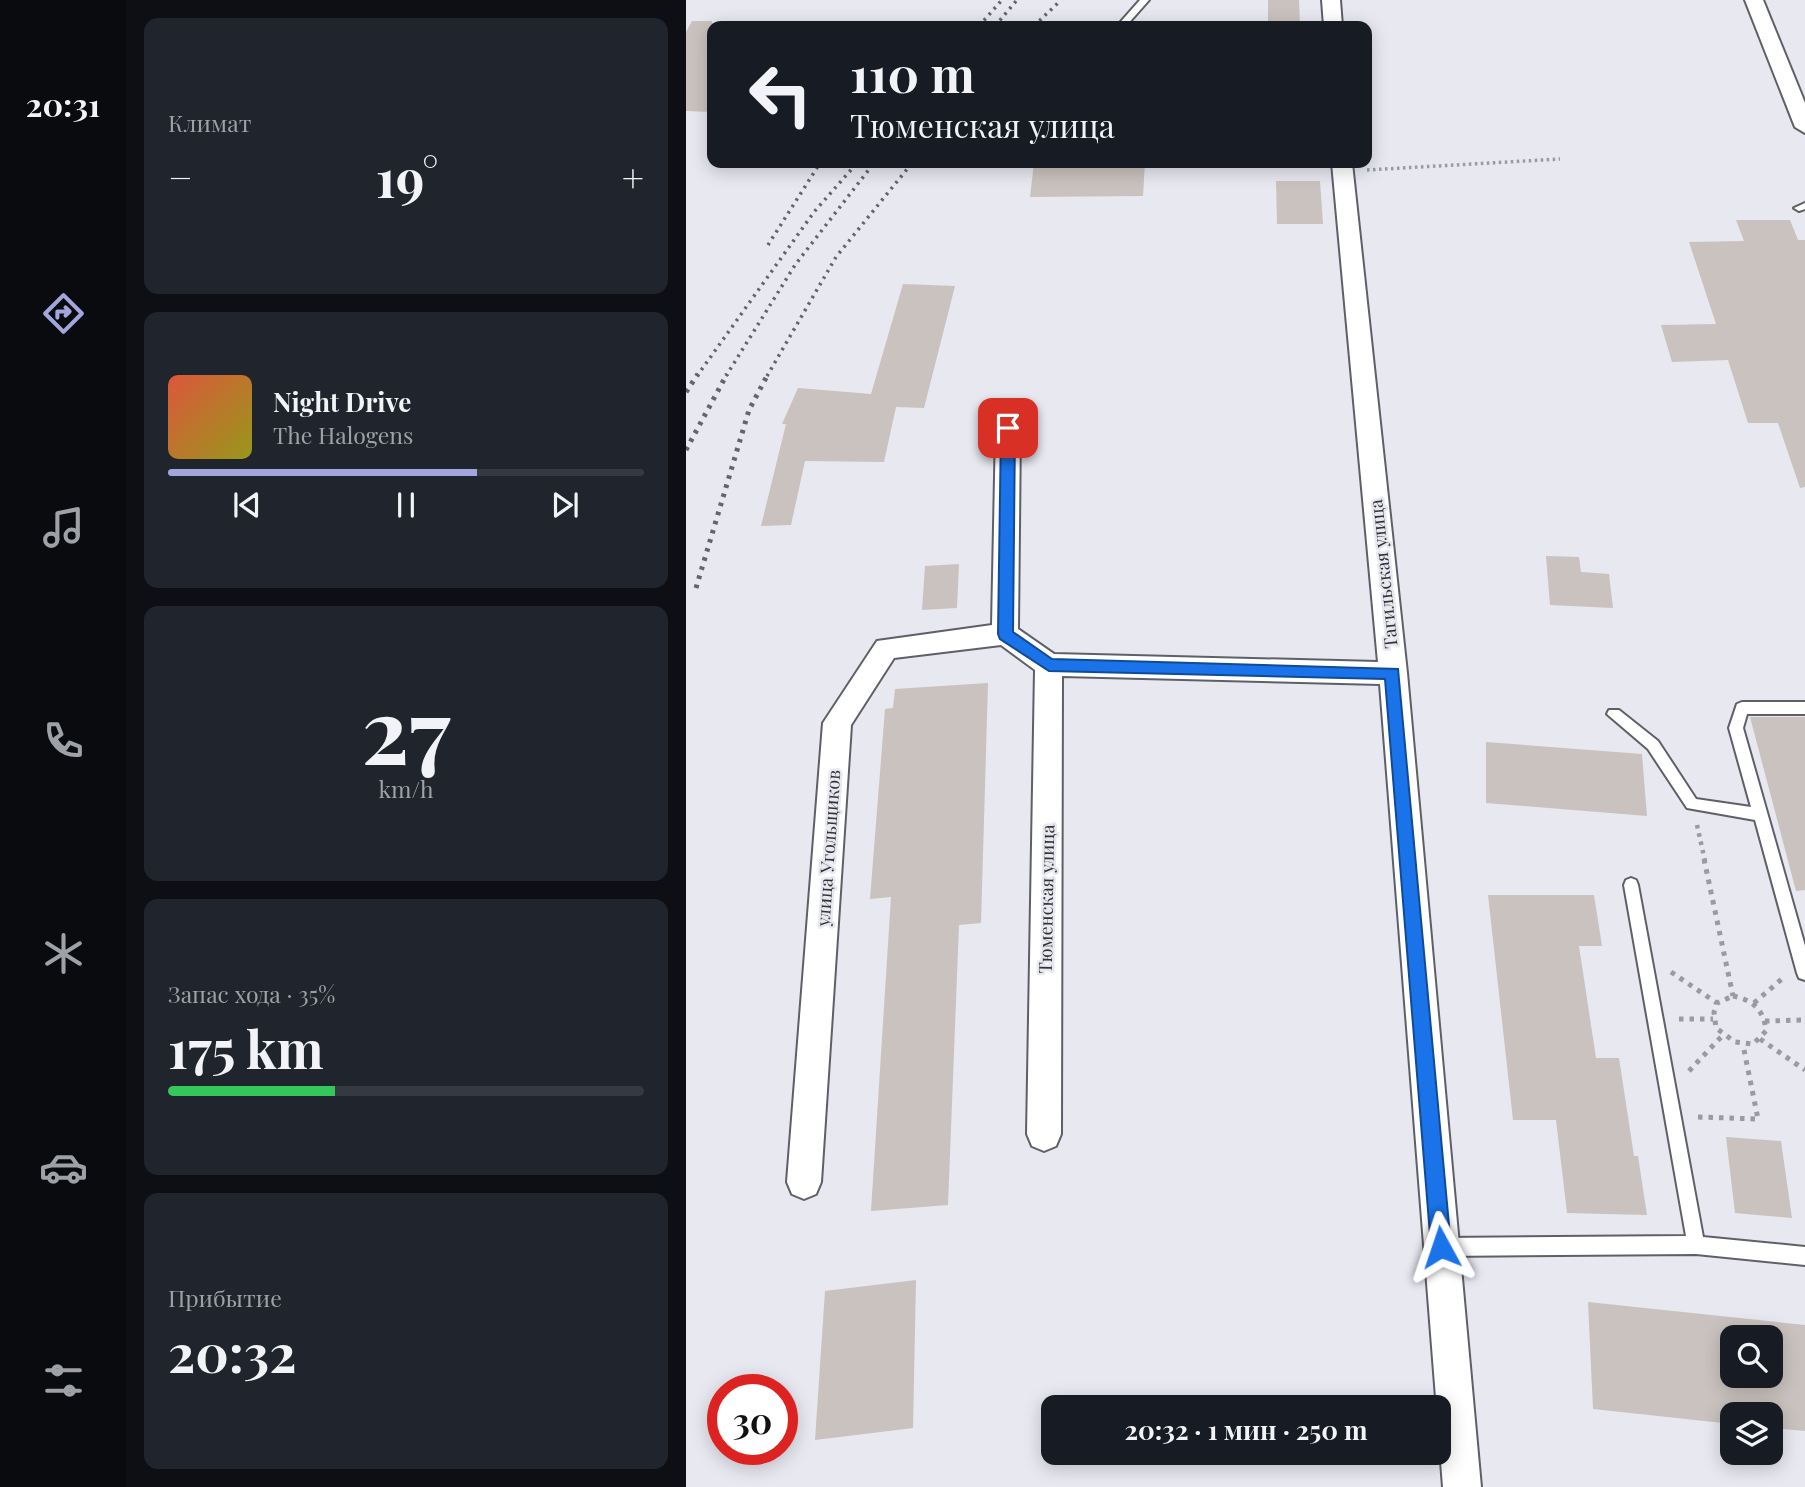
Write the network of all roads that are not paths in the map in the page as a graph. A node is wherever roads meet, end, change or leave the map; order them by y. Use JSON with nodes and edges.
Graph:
{"nodes":[{"id":1,"x":1145,"y":0,"type":"edge"},
{"id":2,"x":1331,"y":0,"type":"edge"},
{"id":3,"x":1754,"y":0,"type":"edge"},
{"id":4,"x":1126,"y":21,"type":"edge"},
{"id":5,"x":1333,"y":21,"type":"edge"},
{"id":6,"x":1805,"y":127,"type":"edge"},
{"id":7,"x":1353,"y":168,"type":"edge"},
{"id":8,"x":1008,"y":428,"type":"dead end"},
{"id":9,"x":1005,"y":634,"type":"junction"},
{"id":10,"x":1049,"y":665,"type":"junction"},
{"id":11,"x":1392,"y":673,"type":"junction"},
{"id":12,"x":1805,"y":708,"type":"edge"},
{"id":13,"x":1614,"y":714,"type":"dead end"},
{"id":14,"x":1760,"y":814,"type":"junction"},
{"id":15,"x":1631,"y":885,"type":"dead end"},
{"id":16,"x":1803,"y":968,"type":"edge"},
{"id":17,"x":1044,"y":1134,"type":"dead end"},
{"id":18,"x":804,"y":1182,"type":"dead end"},
{"id":19,"x":1696,"y":1245,"type":"junction"},
{"id":20,"x":1441,"y":1247,"type":"junction"},
{"id":21,"x":1805,"y":1256,"type":"edge"},
{"id":22,"x":1462,"y":1487,"type":"edge"}],
"edges":[{"from":1,"to":4,"type":"lane"},
{"from":2,"to":5,"type":"street"},
{"from":3,"to":6,"type":"street"},
{"from":7,"to":11,"type":"street","name":"Тагильская улица"},
{"from":8,"to":9,"type":"street"},
{"from":9,"to":10,"type":"street"},
{"from":9,"to":18,"type":"street","name":"улица Угольщиков"},
{"from":10,"to":11,"type":"street"},
{"from":10,"to":17,"type":"street","name":"Тюменская улица"},
{"from":11,"to":20,"type":"street","name":"Тагильская улица"},
{"from":12,"to":14,"type":"lane"},
{"from":13,"to":14,"type":"lane"},
{"from":14,"to":16,"type":"lane"},
{"from":15,"to":19,"type":"lane"},
{"from":19,"to":20,"type":"lane"},
{"from":19,"to":21,"type":"lane"},
{"from":20,"to":22,"type":"street","name":"Тагильская улица"}]}
